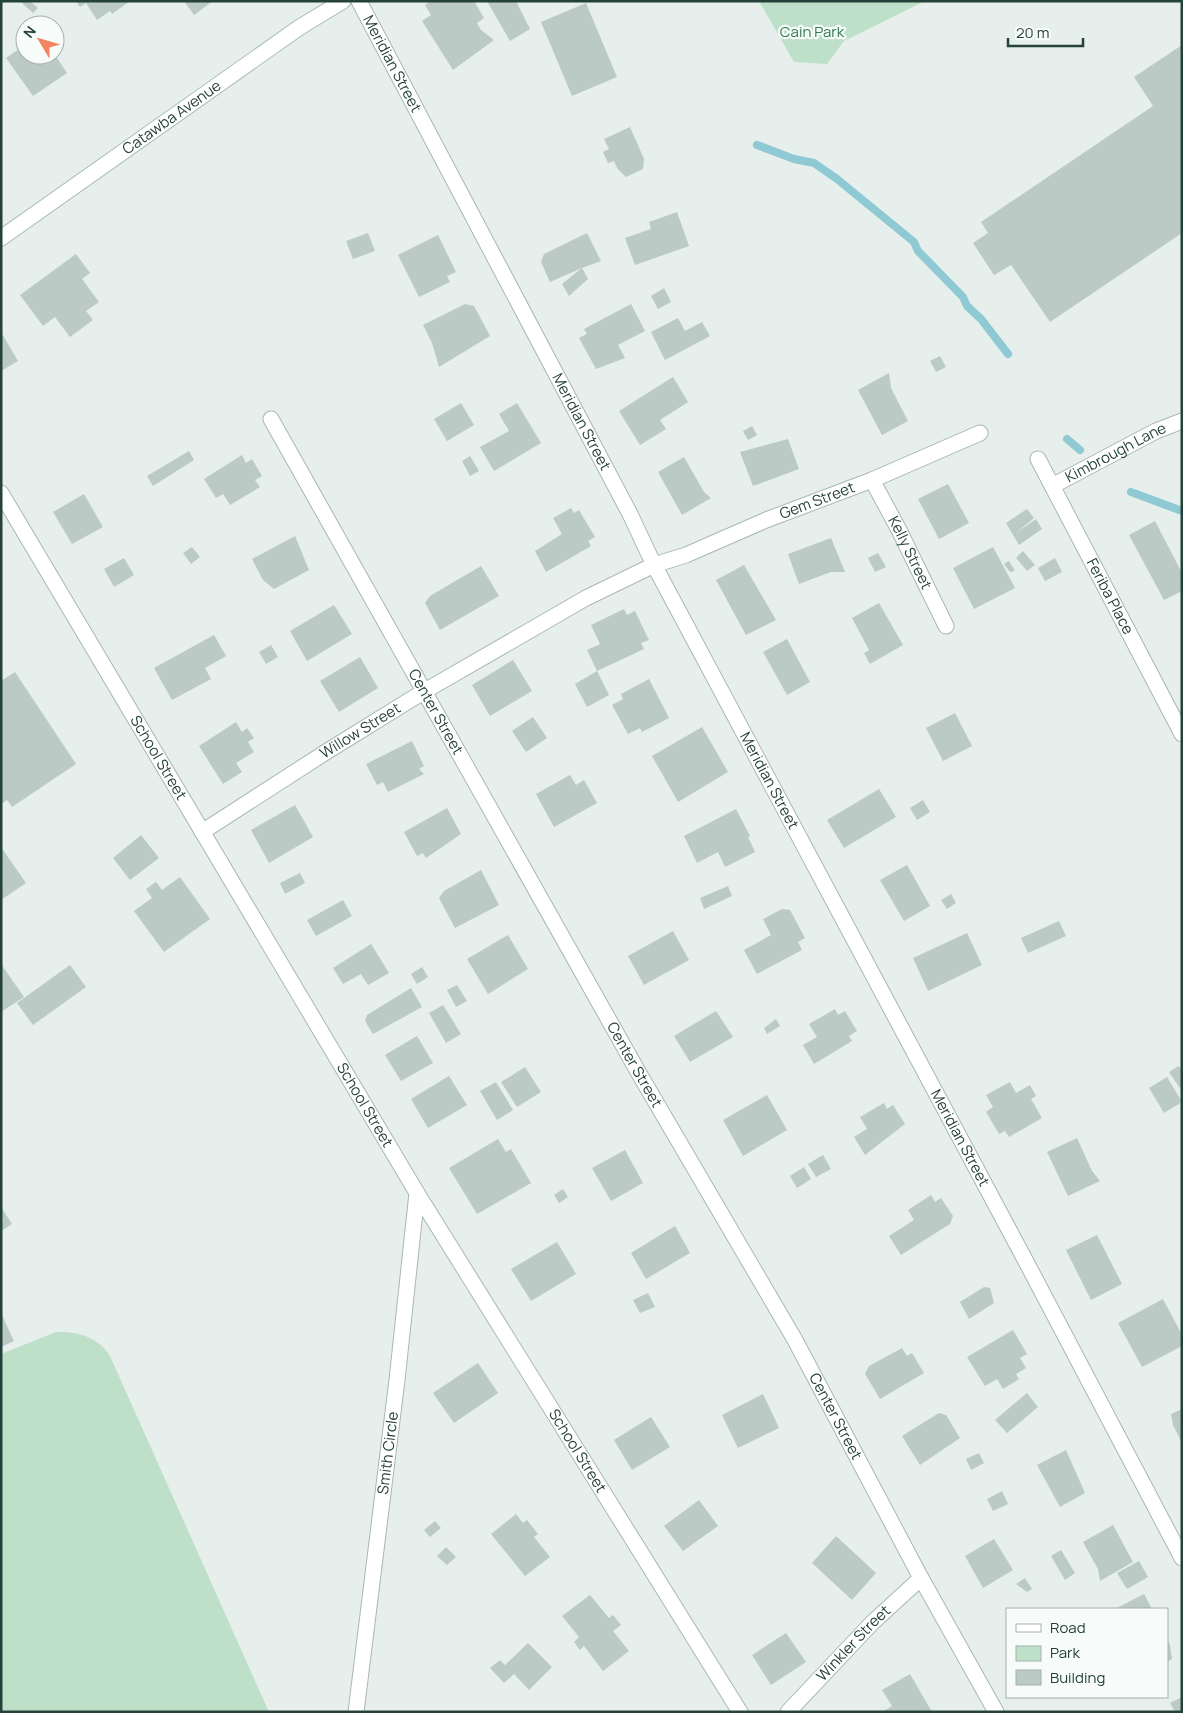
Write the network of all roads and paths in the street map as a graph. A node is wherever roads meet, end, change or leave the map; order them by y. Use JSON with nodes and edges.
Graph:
{"nodes":[{"id":1,"x":343,"y":1,"type":"edge"},
{"id":2,"x":360,"y":1,"type":"edge"},
{"id":3,"x":1,"y":238,"type":"edge"},
{"id":4,"x":271,"y":420,"type":"dead end"},
{"id":5,"x":1182,"y":421,"type":"edge"},
{"id":6,"x":980,"y":433,"type":"dead end"},
{"id":7,"x":1038,"y":459,"type":"dead end"},
{"id":8,"x":872,"y":480,"type":"junction"},
{"id":9,"x":1052,"y":486,"type":"junction"},
{"id":10,"x":1,"y":492,"type":"edge"},
{"id":11,"x":654,"y":566,"type":"junction"},
{"id":12,"x":946,"y":626,"type":"dead end"},
{"id":13,"x":423,"y":692,"type":"junction"},
{"id":14,"x":1182,"y":734,"type":"edge"},
{"id":15,"x":202,"y":832,"type":"junction"},
{"id":16,"x":418,"y":1193,"type":"junction"},
{"id":17,"x":1182,"y":1558,"type":"edge"},
{"id":18,"x":921,"y":1578,"type":"junction"},
{"id":19,"x":356,"y":1712,"type":"edge"},
{"id":20,"x":740,"y":1712,"type":"edge"},
{"id":21,"x":788,"y":1712,"type":"edge"},
{"id":22,"x":996,"y":1712,"type":"edge"}],
"edges":[{"from":1,"to":3,"type":"street","name":"Catawba Avenue"},
{"from":2,"to":11,"type":"street","name":"Meridian Street"},
{"from":4,"to":13,"type":"street","name":"Center Street"},
{"from":5,"to":9,"type":"street","name":"Kimbrough Lane"},
{"from":6,"to":8,"type":"street","name":"Gem Street"},
{"from":7,"to":9,"type":"street","name":"Feriba Place"},
{"from":8,"to":11,"type":"street","name":"Gem Street"},
{"from":8,"to":12,"type":"street","name":"Kelly Street"},
{"from":9,"to":14,"type":"street","name":"Feriba Place"},
{"from":10,"to":15,"type":"street","name":"School Street"},
{"from":11,"to":13,"type":"street","name":"Willow Street"},
{"from":11,"to":17,"type":"street","name":"Meridian Street"},
{"from":13,"to":15,"type":"street","name":"Willow Street"},
{"from":13,"to":18,"type":"street","name":"Center Street"},
{"from":15,"to":16,"type":"street","name":"School Street"},
{"from":16,"to":19,"type":"street","name":"Smith Circle"},
{"from":16,"to":20,"type":"street","name":"School Street"},
{"from":18,"to":21,"type":"street","name":"Winkler Street"},
{"from":18,"to":22,"type":"street","name":"Center Street"}]}
